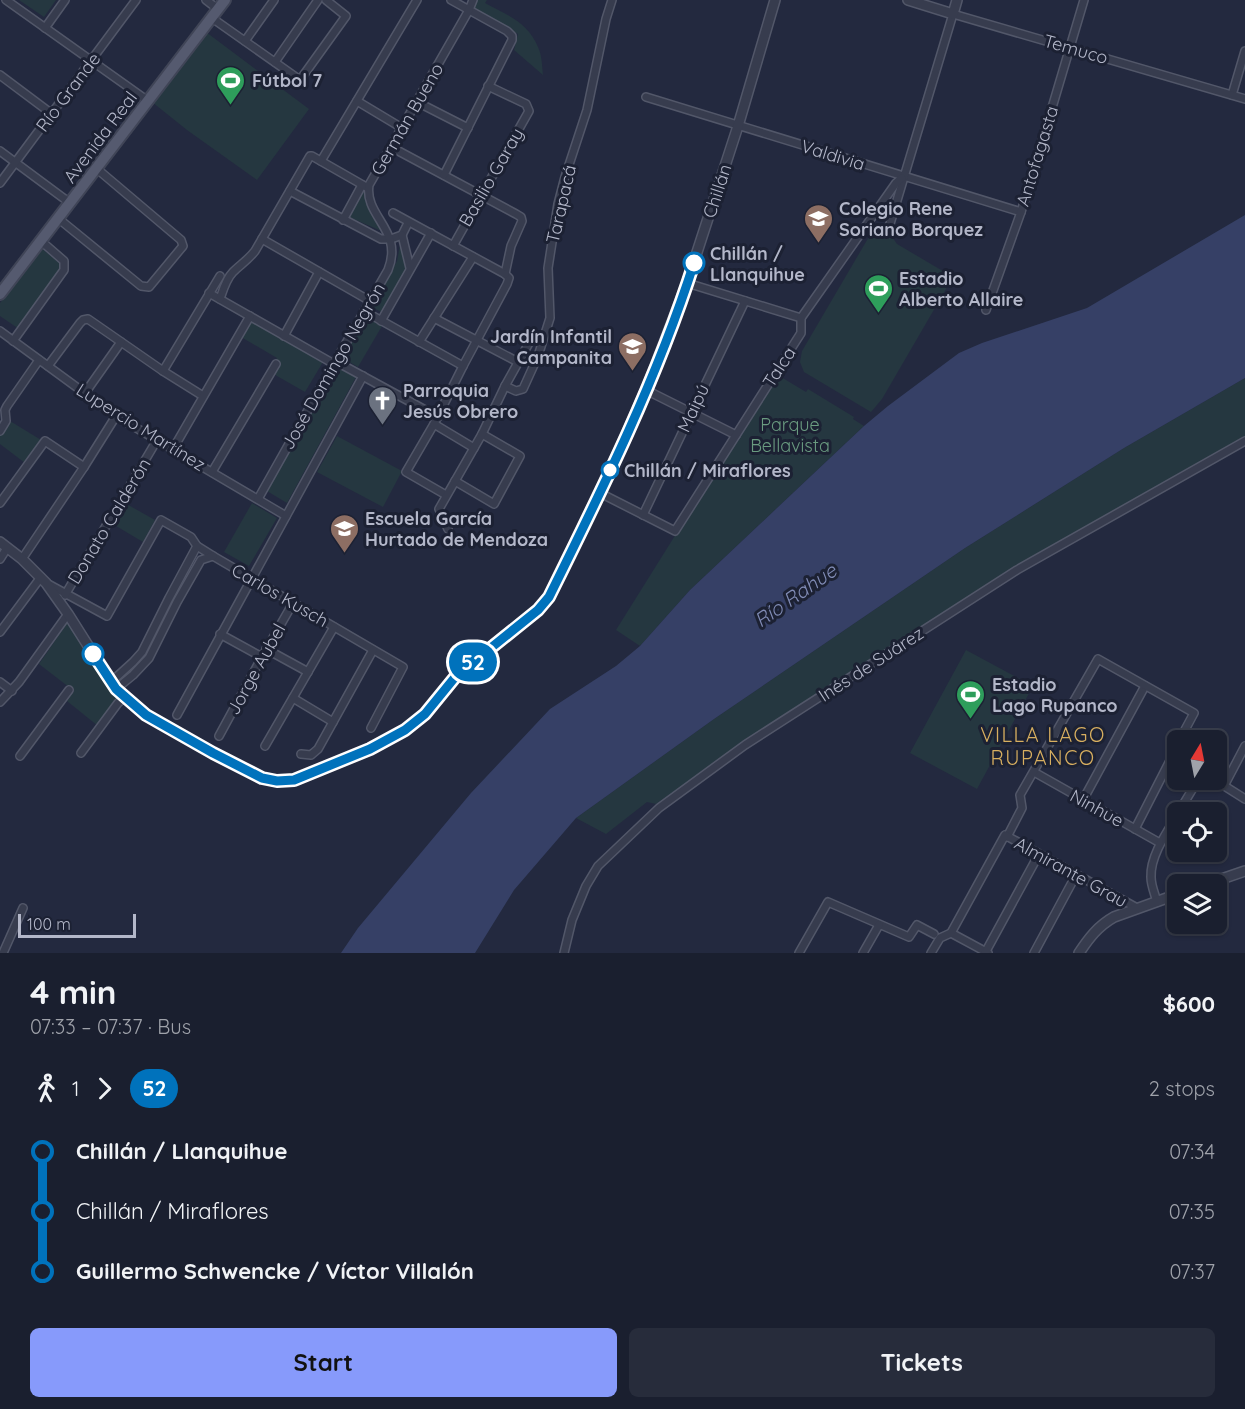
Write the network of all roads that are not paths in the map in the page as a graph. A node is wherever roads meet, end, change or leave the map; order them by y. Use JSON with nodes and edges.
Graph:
{"nodes":[{"id":1,"x":65,"y":0,"type":"edge"},
{"id":2,"x":136,"y":0,"type":"edge"},
{"id":3,"x":206,"y":0,"type":"edge"},
{"id":4,"x":225,"y":0,"type":"edge"},
{"id":5,"x":274,"y":0,"type":"edge"},
{"id":6,"x":318,"y":0,"type":"edge"},
{"id":7,"x":326,"y":0,"type":"edge"},
{"id":8,"x":417,"y":0,"type":"edge"},
{"id":9,"x":451,"y":0,"type":"edge"},
{"id":10,"x":473,"y":0,"type":"edge"},
{"id":11,"x":612,"y":0,"type":"edge"},
{"id":12,"x":775,"y":0,"type":"edge"},
{"id":13,"x":908,"y":0,"type":"edge"},
{"id":14,"x":957,"y":0,"type":"edge"},
{"id":15,"x":1084,"y":0,"type":"edge"},
{"id":16,"x":3,"y":1,"type":"edge"},
{"id":17,"x":469,"y":10,"type":"junction"},
{"id":18,"x":215,"y":14,"type":"junction"},
{"id":19,"x":953,"y":14,"type":"junction"},
{"id":20,"x":45,"y":28,"type":"junction"},
{"id":21,"x":245,"y":41,"type":"junction"},
{"id":22,"x":1070,"y":47,"type":"junction"},
{"id":23,"x":1245,"y":51,"type":"edge"},
{"id":24,"x":91,"y":61,"type":"junction"},
{"id":25,"x":274,"y":62,"type":"junction"},
{"id":26,"x":0,"y":75,"type":"edge"},
{"id":27,"x":488,"y":86,"type":"junction"},
{"id":28,"x":1232,"y":95,"type":"junction"},
{"id":29,"x":646,"y":97,"type":"dead end"},
{"id":30,"x":1245,"y":99,"type":"edge"},
{"id":31,"x":148,"y":101,"type":"junction"},
{"id":32,"x":357,"y":101,"type":"junction"},
{"id":33,"x":417,"y":102,"type":"junction"},
{"id":34,"x":52,"y":114,"type":"junction"},
{"id":35,"x":738,"y":126,"type":"junction"},
{"id":36,"x":402,"y":128,"type":"junction"},
{"id":37,"x":468,"y":128,"type":"junction"},
{"id":38,"x":392,"y":147,"type":"junction"},
{"id":39,"x":0,"y":151,"type":"edge"},
{"id":40,"x":321,"y":161,"type":"junction"},
{"id":41,"x":15,"y":162,"type":"junction"},
{"id":42,"x":96,"y":168,"type":"junction"},
{"id":43,"x":444,"y":175,"type":"junction"},
{"id":44,"x":903,"y":176,"type":"junction"},
{"id":45,"x":0,"y":183,"type":"edge"},
{"id":46,"x":365,"y":186,"type":"junction"},
{"id":47,"x":290,"y":191,"type":"junction"},
{"id":48,"x":480,"y":195,"type":"junction"},
{"id":49,"x":70,"y":203,"type":"junction"},
{"id":50,"x":1020,"y":212,"type":"junction"},
{"id":51,"x":393,"y":213,"type":"dead end"},
{"id":52,"x":58,"y":219,"type":"junction"},
{"id":53,"x":344,"y":220,"type":"junction"},
{"id":54,"x":408,"y":223,"type":"junction"},
{"id":55,"x":889,"y":227,"type":"dead end"},
{"id":56,"x":430,"y":234,"type":"junction"},
{"id":57,"x":402,"y":235,"type":"junction"},
{"id":58,"x":262,"y":239,"type":"junction"},
{"id":59,"x":391,"y":239,"type":"junction"},
{"id":60,"x":41,"y":241,"type":"junction"},
{"id":61,"x":453,"y":246,"type":"junction"},
{"id":62,"x":473,"y":257,"type":"junction"},
{"id":63,"x":410,"y":268,"type":"junction"},
{"id":64,"x":319,"y":273,"type":"junction"},
{"id":65,"x":505,"y":274,"type":"junction"},
{"id":66,"x":220,"y":276,"type":"dead end"},
{"id":67,"x":687,"y":283,"type":"junction"},
{"id":68,"x":209,"y":293,"type":"junction"},
{"id":69,"x":0,"y":294,"type":"edge"},
{"id":70,"x":220,"y":299,"type":"junction"},
{"id":71,"x":370,"y":301,"type":"junction"},
{"id":72,"x":745,"y":301,"type":"junction"},
{"id":73,"x":986,"y":310,"type":"dead end"},
{"id":74,"x":364,"y":311,"type":"junction"},
{"id":75,"x":250,"y":316,"type":"junction"},
{"id":76,"x":434,"y":318,"type":"junction"},
{"id":77,"x":801,"y":318,"type":"junction"},
{"id":78,"x":381,"y":321,"type":"junction"},
{"id":79,"x":0,"y":331,"type":"edge"},
{"id":80,"x":284,"y":336,"type":"junction"},
{"id":81,"x":477,"y":340,"type":"junction"},
{"id":82,"x":14,"y":341,"type":"junction"},
{"id":83,"x":121,"y":342,"type":"junction"},
{"id":84,"x":420,"y":342,"type":"junction"},
{"id":85,"x":529,"y":343,"type":"dead end"},
{"id":86,"x":39,"y":360,"type":"junction"},
{"id":87,"x":334,"y":362,"type":"junction"},
{"id":88,"x":518,"y":362,"type":"junction"},
{"id":89,"x":276,"y":364,"type":"dead end"},
{"id":90,"x":48,"y":366,"type":"junction"},
{"id":91,"x":463,"y":366,"type":"junction"},
{"id":92,"x":163,"y":371,"type":"junction"},
{"id":93,"x":363,"y":376,"type":"junction"},
{"id":94,"x":505,"y":386,"type":"junction"},
{"id":95,"x":646,"y":390,"type":"junction"},
{"id":96,"x":86,"y":393,"type":"junction"},
{"id":97,"x":203,"y":396,"type":"junction"},
{"id":98,"x":691,"y":412,"type":"junction"},
{"id":99,"x":117,"y":416,"type":"junction"},
{"id":100,"x":436,"y":421,"type":"junction"},
{"id":101,"x":0,"y":431,"type":"edge"},
{"id":102,"x":482,"y":434,"type":"junction"},
{"id":103,"x":736,"y":435,"type":"junction"},
{"id":104,"x":158,"y":440,"type":"junction"},
{"id":105,"x":1245,"y":441,"type":"edge"},
{"id":106,"x":474,"y":448,"type":"junction"},
{"id":107,"x":173,"y":449,"type":"junction"},
{"id":108,"x":84,"y":467,"type":"junction"},
{"id":109,"x":212,"y":472,"type":"junction"},
{"id":110,"x":455,"y":481,"type":"junction"},
{"id":111,"x":600,"y":493,"type":"junction"},
{"id":112,"x":446,"y":495,"type":"junction"},
{"id":113,"x":258,"y":499,"type":"junction"},
{"id":114,"x":0,"y":503,"type":"edge"},
{"id":115,"x":643,"y":515,"type":"junction"},
{"id":116,"x":286,"y":516,"type":"junction"},
{"id":117,"x":448,"y":529,"type":"dead end"},
{"id":118,"x":4,"y":545,"type":"edge"},
{"id":119,"x":197,"y":546,"type":"junction"},
{"id":120,"x":192,"y":554,"type":"junction"},
{"id":121,"x":213,"y":556,"type":"junction"},
{"id":122,"x":0,"y":559,"type":"edge"},
{"id":123,"x":22,"y":559,"type":"junction"},
{"id":124,"x":201,"y":560,"type":"junction"},
{"id":125,"x":251,"y":578,"type":"junction"},
{"id":126,"x":43,"y":580,"type":"junction"},
{"id":127,"x":66,"y":593,"type":"junction"},
{"id":128,"x":169,"y":598,"type":"junction"},
{"id":129,"x":60,"y":602,"type":"junction"},
{"id":130,"x":177,"y":602,"type":"junction"},
{"id":131,"x":293,"y":603,"type":"junction"},
{"id":132,"x":68,"y":614,"type":"junction"},
{"id":133,"x":334,"y":627,"type":"junction"},
{"id":134,"x":0,"y":632,"type":"edge"},
{"id":135,"x":220,"y":634,"type":"junction"},
{"id":136,"x":267,"y":649,"type":"junction"},
{"id":137,"x":373,"y":650,"type":"junction"},
{"id":138,"x":262,"y":657,"type":"junction"},
{"id":139,"x":133,"y":662,"type":"junction"},
{"id":140,"x":140,"y":667,"type":"junction"},
{"id":141,"x":308,"y":672,"type":"junction"},
{"id":142,"x":0,"y":682,"type":"edge"},
{"id":143,"x":113,"y":686,"type":"junction"},
{"id":144,"x":1145,"y":686,"type":"junction"},
{"id":145,"x":69,"y":690,"type":"dead end"},
{"id":146,"x":12,"y":691,"type":"junction"},
{"id":147,"x":125,"y":697,"type":"junction"},
{"id":148,"x":293,"y":699,"type":"junction"},
{"id":149,"x":0,"y":702,"type":"edge"},
{"id":150,"x":177,"y":715,"type":"dead end"},
{"id":151,"x":333,"y":722,"type":"junction"},
{"id":152,"x":371,"y":728,"type":"dead end"},
{"id":153,"x":1185,"y":730,"type":"edge"},
{"id":154,"x":219,"y":736,"type":"dead end"},
{"id":155,"x":265,"y":746,"type":"dead end"},
{"id":156,"x":1245,"y":746,"type":"edge"},
{"id":157,"x":81,"y":753,"type":"dead end"},
{"id":158,"x":301,"y":754,"type":"dead end"},
{"id":159,"x":20,"y":756,"type":"dead end"},
{"id":160,"x":1167,"y":770,"type":"edge"},
{"id":161,"x":1034,"y":772,"type":"junction"},
{"id":162,"x":1227,"y":780,"type":"edge"},
{"id":163,"x":1227,"y":788,"type":"edge"},
{"id":164,"x":1245,"y":799,"type":"edge"},
{"id":165,"x":1083,"y":800,"type":"junction"},
{"id":166,"x":1135,"y":829,"type":"junction"},
{"id":167,"x":1167,"y":832,"type":"edge"},
{"id":168,"x":1006,"y":836,"type":"junction"},
{"id":169,"x":1160,"y":843,"type":"junction"},
{"id":170,"x":1039,"y":854,"type":"junction"},
{"id":171,"x":1245,"y":871,"type":"edge"},
{"id":172,"x":1076,"y":874,"type":"junction"},
{"id":173,"x":1227,"y":877,"type":"edge"},
{"id":174,"x":1167,"y":898,"type":"edge"},
{"id":175,"x":1157,"y":902,"type":"junction"},
{"id":176,"x":23,"y":908,"type":"dead end"},
{"id":177,"x":1137,"y":908,"type":"junction"},
{"id":178,"x":879,"y":925,"type":"junction"},
{"id":179,"x":951,"y":933,"type":"junction"},
{"id":180,"x":934,"y":934,"type":"dead end"},
{"id":181,"x":3,"y":953,"type":"edge"},
{"id":182,"x":564,"y":953,"type":"edge"},
{"id":183,"x":799,"y":953,"type":"edge"},
{"id":184,"x":863,"y":953,"type":"edge"},
{"id":185,"x":931,"y":953,"type":"edge"},
{"id":186,"x":986,"y":953,"type":"edge"},
{"id":187,"x":1034,"y":953,"type":"edge"},
{"id":188,"x":1079,"y":953,"type":"edge"}],
"edges":[{"from":1,"to":20,"type":"street"},
{"from":2,"to":24,"type":"street","name":"Río Grande"},
{"from":3,"to":18,"type":"street"},
{"from":4,"to":18,"type":"main road","name":"Avenida Real"},
{"from":5,"to":21,"type":"street"},
{"from":6,"to":25,"type":"street"},
{"from":7,"to":25,"type":"street"},
{"from":8,"to":32,"type":"street"},
{"from":9,"to":17,"type":"street"},
{"from":10,"to":17,"type":"street","name":"Germán Bueno"},
{"from":11,"to":94,"type":"street","name":"Tarapacá"},
{"from":12,"to":35,"type":"street","name":"Chillán"},
{"from":13,"to":19,"type":"street","name":"Temuco"},
{"from":14,"to":19,"type":"street","name":"Talca"},
{"from":15,"to":22,"type":"street","name":"Antofagasta"},
{"from":16,"to":20,"type":"street"},
{"from":17,"to":27,"type":"street"},
{"from":17,"to":33,"type":"street","name":"Germán Bueno"},
{"from":18,"to":21,"type":"street"},
{"from":18,"to":31,"type":"main road","name":"Avenida Real"},
{"from":19,"to":22,"type":"street","name":"Temuco"},
{"from":19,"to":44,"type":"street","name":"Talca"},
{"from":20,"to":24,"type":"street"},
{"from":21,"to":25,"type":"street"},
{"from":22,"to":28,"type":"street","name":"Temuco"},
{"from":22,"to":50,"type":"street","name":"Antofagasta"},
{"from":23,"to":28,"type":"street"},
{"from":24,"to":31,"type":"street"},
{"from":24,"to":34,"type":"street","name":"Río Grande"},
{"from":26,"to":34,"type":"street"},
{"from":27,"to":37,"type":"street"},
{"from":27,"to":48,"type":"street","name":"Basilio Garay"},
{"from":28,"to":30,"type":"street","name":"Temuco"},
{"from":29,"to":35,"type":"street","name":"Valdivia"},
{"from":31,"to":42,"type":"main road","name":"Avenida Real"},
{"from":32,"to":36,"type":"street"},
{"from":32,"to":40,"type":"street"},
{"from":33,"to":36,"type":"street","name":"Germán Bueno"},
{"from":33,"to":37,"type":"street"},
{"from":34,"to":41,"type":"street","name":"Río Grande"},
{"from":35,"to":44,"type":"street","name":"Valdivia"},
{"from":35,"to":67,"type":"street","name":"Chillán"},
{"from":36,"to":38,"type":"street","name":"Germán Bueno"},
{"from":37,"to":43,"type":"street"},
{"from":38,"to":43,"type":"street"},
{"from":38,"to":46,"type":"street","name":"Germán Bueno"},
{"from":39,"to":41,"type":"street"},
{"from":40,"to":46,"type":"street"},
{"from":40,"to":47,"type":"street"},
{"from":41,"to":45,"type":"street","name":"Río Grande"},
{"from":41,"to":49,"type":"street"},
{"from":42,"to":49,"type":"main road","name":"Avenida Real"},
{"from":42,"to":52,"type":"street"},
{"from":43,"to":48,"type":"street"},
{"from":44,"to":50,"type":"street","name":"Valdivia"},
{"from":44,"to":55,"type":"street","name":"Talca"},
{"from":44,"to":77,"type":"street","name":"Talca"},
{"from":46,"to":53,"type":"street","name":"Germán Bueno"},
{"from":46,"to":59,"type":"street","name":"Germán Bueno"},
{"from":47,"to":53,"type":"street"},
{"from":47,"to":58,"type":"street"},
{"from":48,"to":61,"type":"street","name":"Basilio Garay"},
{"from":48,"to":65,"type":"street"},
{"from":49,"to":52,"type":"main road","name":"Avenida Real"},
{"from":50,"to":73,"type":"street","name":"Antofagasta"},
{"from":51,"to":54,"type":"street"},
{"from":52,"to":60,"type":"main road","name":"Avenida Real"},
{"from":53,"to":59,"type":"street"},
{"from":54,"to":56,"type":"street"},
{"from":54,"to":57,"type":"street"},
{"from":56,"to":61,"type":"street"},
{"from":56,"to":63,"type":"street","name":"José Domingo Negrón"},
{"from":57,"to":59,"type":"street"},
{"from":57,"to":63,"type":"street"},
{"from":58,"to":64,"type":"street"},
{"from":58,"to":70,"type":"street"},
{"from":59,"to":71,"type":"street","name":"José Domingo Negrón"},
{"from":60,"to":69,"type":"main road","name":"Avenida Real"},
{"from":60,"to":82,"type":"street"},
{"from":61,"to":62,"type":"street"},
{"from":62,"to":65,"type":"street"},
{"from":62,"to":76,"type":"street"},
{"from":63,"to":78,"type":"street","name":"José Domingo Negrón"},
{"from":64,"to":71,"type":"street"},
{"from":64,"to":80,"type":"street"},
{"from":65,"to":81,"type":"street"},
{"from":66,"to":68,"type":"street"},
{"from":67,"to":72,"type":"street"},
{"from":67,"to":95,"type":"street","name":"Chillán"},
{"from":68,"to":70,"type":"street"},
{"from":68,"to":92,"type":"street"},
{"from":70,"to":75,"type":"street"},
{"from":71,"to":74,"type":"street","name":"José Domingo Negrón"},
{"from":72,"to":77,"type":"street"},
{"from":72,"to":98,"type":"street","name":"Maipú"},
{"from":74,"to":78,"type":"street"},
{"from":74,"to":87,"type":"street","name":"José Domingo Negrón"},
{"from":75,"to":80,"type":"street"},
{"from":75,"to":97,"type":"street"},
{"from":76,"to":81,"type":"street"},
{"from":76,"to":84,"type":"street"},
{"from":77,"to":103,"type":"street","name":"Talca"},
{"from":78,"to":84,"type":"street"},
{"from":79,"to":82,"type":"street","name":"Lupercio Martínez"},
{"from":80,"to":87,"type":"street"},
{"from":81,"to":88,"type":"street"},
{"from":81,"to":91,"type":"street"},
{"from":82,"to":86,"type":"street","name":"Lupercio Martínez"},
{"from":83,"to":90,"type":"street"},
{"from":83,"to":92,"type":"street"},
{"from":83,"to":96,"type":"street"},
{"from":84,"to":91,"type":"street"},
{"from":85,"to":88,"type":"street"},
{"from":86,"to":90,"type":"street","name":"Lupercio Martínez"},
{"from":86,"to":101,"type":"street"},
{"from":87,"to":93,"type":"street"},
{"from":87,"to":113,"type":"street","name":"José Domingo Negrón"},
{"from":88,"to":94,"type":"street"},
{"from":89,"to":109,"type":"street"},
{"from":90,"to":96,"type":"street","name":"Lupercio Martínez"},
{"from":91,"to":100,"type":"street"},
{"from":92,"to":97,"type":"street"},
{"from":93,"to":100,"type":"street"},
{"from":93,"to":116,"type":"street","name":"José Domingo Negrón"},
{"from":94,"to":102,"type":"street"},
{"from":95,"to":98,"type":"street"},
{"from":95,"to":111,"type":"street","name":"Chillán"},
{"from":96,"to":99,"type":"street","name":"Lupercio Martínez"},
{"from":97,"to":107,"type":"street"},
{"from":98,"to":103,"type":"street"},
{"from":98,"to":115,"type":"street","name":"Maipú"},
{"from":99,"to":104,"type":"street","name":"Lupercio Martínez"},
{"from":99,"to":108,"type":"street"},
{"from":100,"to":106,"type":"street"},
{"from":100,"to":112,"type":"street"},
{"from":102,"to":106,"type":"street"},
{"from":102,"to":110,"type":"street"},
{"from":103,"to":115,"type":"street","name":"Talca"},
{"from":104,"to":107,"type":"street","name":"Lupercio Martínez"},
{"from":104,"to":127,"type":"street","name":"Donato Calderón"},
{"from":105,"to":182,"type":"street","name":"Inés de Suárez"},
{"from":106,"to":110,"type":"street"},
{"from":107,"to":109,"type":"street","name":"Lupercio Martínez"},
{"from":108,"to":114,"type":"street"},
{"from":108,"to":123,"type":"street"},
{"from":109,"to":113,"type":"street","name":"Lupercio Martínez"},
{"from":110,"to":112,"type":"street"},
{"from":111,"to":115,"type":"street"},
{"from":111,"to":147,"type":"street","name":"Chillán"},
{"from":112,"to":117,"type":"street"},
{"from":113,"to":116,"type":"street","name":"Lupercio Martínez"},
{"from":116,"to":125,"type":"street","name":"José Domingo Negrón"},
{"from":118,"to":122,"type":"street"},
{"from":118,"to":123,"type":"street"},
{"from":119,"to":120,"type":"street"},
{"from":119,"to":121,"type":"street","name":"Carlos Kusch"},
{"from":119,"to":127,"type":"street","name":"Carlos Kusch"},
{"from":120,"to":124,"type":"street"},
{"from":120,"to":128,"type":"street"},
{"from":121,"to":124,"type":"street"},
{"from":121,"to":125,"type":"street","name":"Carlos Kusch"},
{"from":123,"to":126,"type":"street"},
{"from":124,"to":130,"type":"street"},
{"from":125,"to":131,"type":"street","name":"Carlos Kusch"},
{"from":125,"to":135,"type":"street","name":"José Domingo Negrón"},
{"from":126,"to":127,"type":"street"},
{"from":126,"to":129,"type":"street"},
{"from":126,"to":134,"type":"street"},
{"from":127,"to":129,"type":"street","name":"Donato Calderón"},
{"from":128,"to":130,"type":"street"},
{"from":128,"to":139,"type":"street"},
{"from":129,"to":132,"type":"street"},
{"from":130,"to":140,"type":"street"},
{"from":131,"to":133,"type":"street","name":"Carlos Kusch"},
{"from":131,"to":136,"type":"street","name":"Jorge Aubel"},
{"from":132,"to":143,"type":"street"},
{"from":132,"to":146,"type":"street"},
{"from":133,"to":137,"type":"street","name":"Carlos Kusch"},
{"from":133,"to":141,"type":"street"},
{"from":135,"to":138,"type":"street"},
{"from":135,"to":150,"type":"street","name":"José Domingo Negrón"},
{"from":136,"to":138,"type":"street","name":"Jorge Aubel"},
{"from":136,"to":141,"type":"street"},
{"from":137,"to":151,"type":"street"},
{"from":137,"to":152,"type":"street","name":"Carlos Kusch"},
{"from":138,"to":154,"type":"street","name":"Jorge Aubel"},
{"from":139,"to":140,"type":"street"},
{"from":139,"to":143,"type":"street"},
{"from":140,"to":143,"type":"street"},
{"from":141,"to":148,"type":"street"},
{"from":142,"to":146,"type":"street"},
{"from":143,"to":147,"type":"street"},
{"from":144,"to":153,"type":"street"},
{"from":144,"to":161,"type":"street"},
{"from":144,"to":165,"type":"street"},
{"from":145,"to":159,"type":"street"},
{"from":146,"to":149,"type":"street"},
{"from":147,"to":157,"type":"street"},
{"from":148,"to":151,"type":"street"},
{"from":148,"to":155,"type":"street"},
{"from":151,"to":158,"type":"street"},
{"from":156,"to":162,"type":"street"},
{"from":160,"to":166,"type":"street"},
{"from":161,"to":165,"type":"street","name":"Ninhue"},
{"from":161,"to":168,"type":"street"},
{"from":163,"to":164,"type":"street"},
{"from":165,"to":166,"type":"street","name":"Ninhue"},
{"from":166,"to":169,"type":"street","name":"Ninhue"},
{"from":167,"to":169,"type":"street"},
{"from":168,"to":170,"type":"street","name":"Almirante Grau"},
{"from":168,"to":179,"type":"street"},
{"from":169,"to":175,"type":"street"},
{"from":170,"to":172,"type":"street","name":"Almirante Grau"},
{"from":170,"to":186,"type":"street"},
{"from":171,"to":173,"type":"street"},
{"from":172,"to":177,"type":"street","name":"Almirante Grau"},
{"from":172,"to":187,"type":"street"},
{"from":174,"to":175,"type":"street"},
{"from":175,"to":177,"type":"street"},
{"from":176,"to":181,"type":"street"},
{"from":177,"to":188,"type":"street"},
{"from":178,"to":180,"type":"street"},
{"from":178,"to":183,"type":"street"},
{"from":178,"to":184,"type":"street"},
{"from":179,"to":185,"type":"street"},
{"from":179,"to":186,"type":"street"}]}
